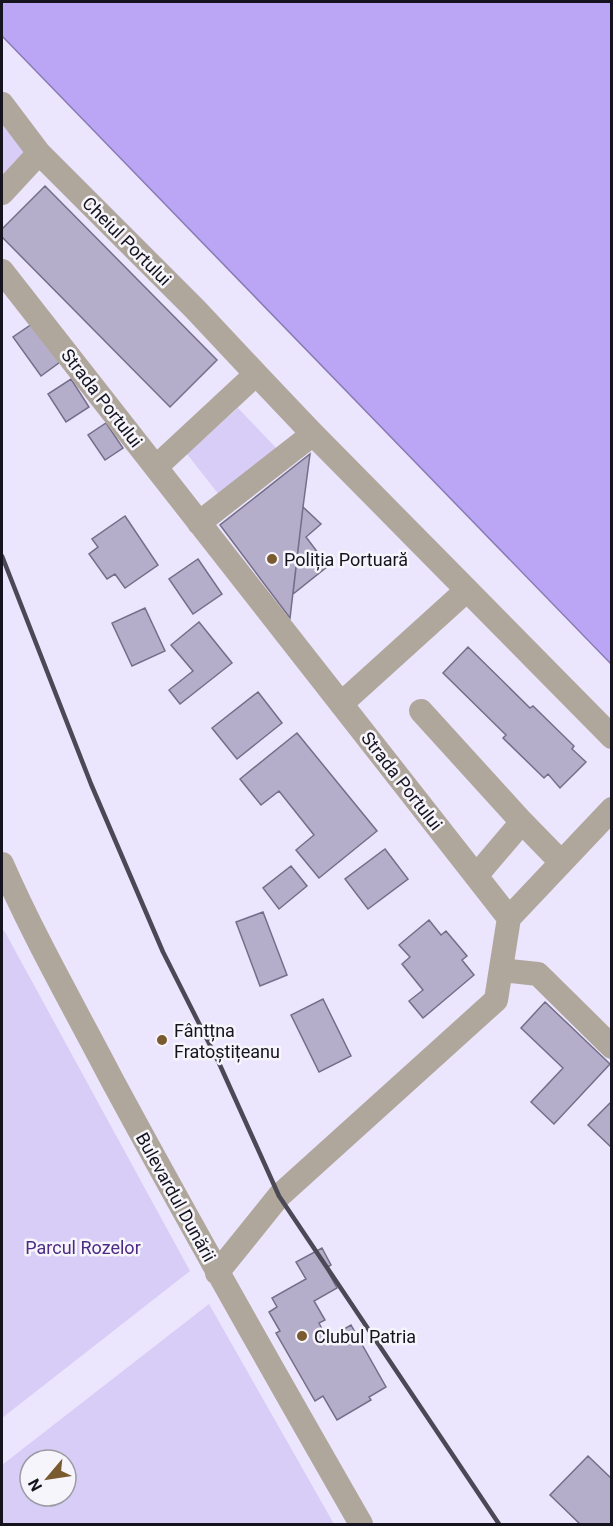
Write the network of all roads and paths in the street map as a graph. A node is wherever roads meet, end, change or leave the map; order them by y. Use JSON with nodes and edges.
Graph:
{"nodes":[{"id":1,"x":2,"y":104,"type":"edge"},
{"id":2,"x":39,"y":153,"type":"junction"},
{"id":3,"x":2,"y":193,"type":"edge"},
{"id":4,"x":2,"y":271,"type":"edge"},
{"id":5,"x":256,"y":374,"type":"junction"},
{"id":6,"x":313,"y":434,"type":"junction"},
{"id":7,"x":156,"y":467,"type":"junction"},
{"id":8,"x":199,"y":523,"type":"junction"},
{"id":9,"x":467,"y":590,"type":"junction"},
{"id":10,"x":341,"y":704,"type":"junction"},
{"id":11,"x":421,"y":711,"type":"dead end"},
{"id":12,"x":612,"y":737,"type":"edge"},
{"id":13,"x":612,"y":809,"type":"edge"},
{"id":14,"x":522,"y":822,"type":"junction"},
{"id":15,"x":561,"y":862,"type":"junction"},
{"id":16,"x":2,"y":864,"type":"edge"},
{"id":17,"x":476,"y":876,"type":"junction"},
{"id":18,"x":11,"y":901,"type":"edge"},
{"id":19,"x":509,"y":918,"type":"junction"},
{"id":20,"x":501,"y":970,"type":"junction"},
{"id":21,"x":612,"y":1047,"type":"edge"},
{"id":22,"x":218,"y":1273,"type":"junction"},
{"id":23,"x":361,"y":1524,"type":"edge"}],
"edges":[{"from":1,"to":2,"type":"street","name":"Cheiul Portului"},
{"from":2,"to":3,"type":"street"},
{"from":2,"to":5,"type":"street","name":"Cheiul Portului"},
{"from":4,"to":7,"type":"street","name":"Strada Portului"},
{"from":5,"to":6,"type":"street","name":"Cheiul Portului"},
{"from":5,"to":7,"type":"street"},
{"from":6,"to":8,"type":"street"},
{"from":6,"to":9,"type":"street"},
{"from":7,"to":8,"type":"street","name":"Strada Portului"},
{"from":8,"to":10,"type":"street","name":"Strada Portului"},
{"from":9,"to":10,"type":"street"},
{"from":9,"to":12,"type":"street"},
{"from":10,"to":17,"type":"street","name":"Strada Portului"},
{"from":11,"to":14,"type":"street"},
{"from":13,"to":15,"type":"street"},
{"from":14,"to":15,"type":"street"},
{"from":14,"to":17,"type":"street"},
{"from":15,"to":19,"type":"street"},
{"from":16,"to":18,"type":"street","name":"Bulevardul Dunării"},
{"from":17,"to":19,"type":"street","name":"Strada Portului"},
{"from":18,"to":22,"type":"street","name":"Bulevardul Dunării"},
{"from":19,"to":20,"type":"street"},
{"from":20,"to":21,"type":"street"},
{"from":20,"to":22,"type":"street"},
{"from":22,"to":23,"type":"street","name":"Bulevardul Dunării"}]}
